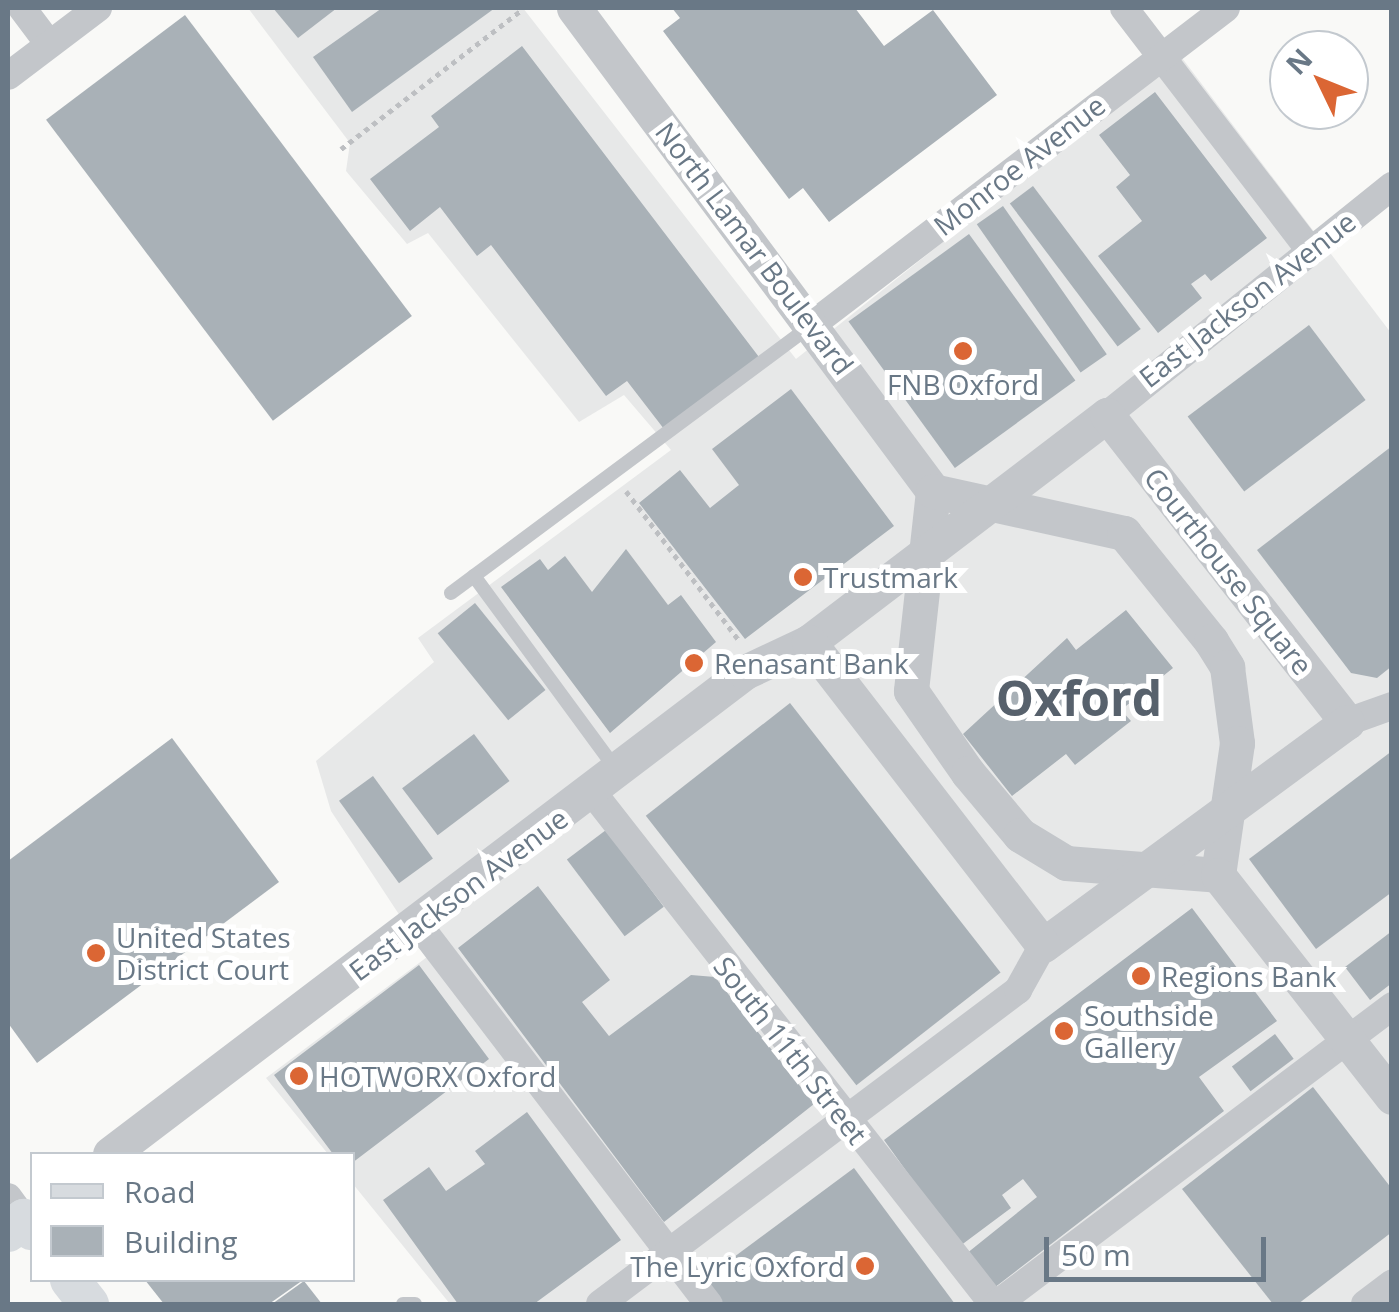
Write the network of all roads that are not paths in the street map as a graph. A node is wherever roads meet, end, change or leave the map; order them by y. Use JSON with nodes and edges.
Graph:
{"nodes":[{"id":1,"x":22,"y":8,"type":"edge"},
{"id":2,"x":98,"y":8,"type":"edge"},
{"id":3,"x":574,"y":8,"type":"edge"},
{"id":4,"x":1124,"y":8,"type":"edge"},
{"id":5,"x":1226,"y":8,"type":"edge"},
{"id":6,"x":49,"y":44,"type":"junction"},
{"id":7,"x":1160,"y":56,"type":"junction"},
{"id":8,"x":8,"y":76,"type":"edge"},
{"id":9,"x":1392,"y":186,"type":"edge"},
{"id":10,"x":1309,"y":249,"type":"junction"},
{"id":11,"x":812,"y":324,"type":"junction"},
{"id":12,"x":1106,"y":415,"type":"junction"},
{"id":13,"x":933,"y":491,"type":"junction"},
{"id":14,"x":998,"y":501,"type":"junction"},
{"id":15,"x":920,"y":560,"type":"junction"},
{"id":16,"x":474,"y":576,"type":"junction"},
{"id":17,"x":451,"y":593,"type":"dead end"},
{"id":18,"x":809,"y":642,"type":"junction"},
{"id":19,"x":1392,"y":706,"type":"edge"},
{"id":20,"x":1347,"y":722,"type":"junction"},
{"id":21,"x":606,"y":783,"type":"junction"},
{"id":22,"x":1229,"y":806,"type":"junction"},
{"id":23,"x":1143,"y":870,"type":"junction"},
{"id":24,"x":1218,"y":875,"type":"junction"},
{"id":25,"x":418,"y":924,"type":"junction"},
{"id":26,"x":1043,"y":945,"type":"junction"},
{"id":27,"x":1392,"y":1006,"type":"edge"},
{"id":28,"x":1348,"y":1039,"type":"junction"},
{"id":29,"x":1392,"y":1097,"type":"edge"},
{"id":30,"x":844,"y":1120,"type":"junction"},
{"id":31,"x":113,"y":1152,"type":"edge"},
{"id":32,"x":669,"y":1253,"type":"junction"},
{"id":33,"x":72,"y":1282,"type":"edge"},
{"id":34,"x":1392,"y":1284,"type":"edge"},
{"id":35,"x":89,"y":1304,"type":"edge"},
{"id":36,"x":403,"y":1304,"type":"edge"},
{"id":37,"x":415,"y":1304,"type":"edge"},
{"id":38,"x":600,"y":1304,"type":"edge"},
{"id":39,"x":709,"y":1304,"type":"edge"},
{"id":40,"x":995,"y":1304,"type":"edge"},
{"id":41,"x":1365,"y":1304,"type":"edge"}],
"edges":[{"from":1,"to":6,"type":"street"},
{"from":2,"to":6,"type":"street"},
{"from":3,"to":11,"type":"street","name":"North Lamar Boulevard"},
{"from":4,"to":7,"type":"street"},
{"from":5,"to":7,"type":"street","name":"Monroe Avenue"},
{"from":6,"to":8,"type":"street"},
{"from":7,"to":10,"type":"street"},
{"from":7,"to":11,"type":"street","name":"Monroe Avenue"},
{"from":9,"to":10,"type":"street","name":"East Jackson Avenue"},
{"from":10,"to":12,"type":"street","name":"East Jackson Avenue"},
{"from":11,"to":13,"type":"street","name":"North Lamar Boulevard"},
{"from":11,"to":16,"type":"lane"},
{"from":12,"to":14,"type":"street"},
{"from":12,"to":20,"type":"street","name":"Courthouse Square"},
{"from":13,"to":14,"type":"street","name":"Courthouse Square"},
{"from":13,"to":15,"type":"street"},
{"from":14,"to":15,"type":"street"},
{"from":14,"to":22,"type":"street","name":"Courthouse Square"},
{"from":15,"to":18,"type":"street"},
{"from":15,"to":23,"type":"street"},
{"from":16,"to":17,"type":"lane"},
{"from":16,"to":21,"type":"lane"},
{"from":18,"to":21,"type":"street","name":"East Jackson Avenue"},
{"from":18,"to":26,"type":"street"},
{"from":19,"to":20,"type":"street"},
{"from":20,"to":22,"type":"street"},
{"from":21,"to":25,"type":"street","name":"East Jackson Avenue"},
{"from":21,"to":30,"type":"street","name":"South 11th Street"},
{"from":22,"to":23,"type":"street"},
{"from":22,"to":24,"type":"street","name":"Courthouse Square"},
{"from":23,"to":24,"type":"street"},
{"from":23,"to":26,"type":"street"},
{"from":24,"to":28,"type":"street"},
{"from":25,"to":31,"type":"street","name":"East Jackson Avenue"},
{"from":25,"to":32,"type":"street"},
{"from":26,"to":30,"type":"street"},
{"from":27,"to":28,"type":"street"},
{"from":28,"to":29,"type":"street"},
{"from":28,"to":40,"type":"street"},
{"from":30,"to":32,"type":"street"},
{"from":30,"to":40,"type":"street","name":"South 11th Street"},
{"from":32,"to":38,"type":"street"},
{"from":32,"to":39,"type":"street"},
{"from":33,"to":35,"type":"main road"},
{"from":34,"to":41,"type":"street"},
{"from":36,"to":37,"type":"lane"}]}
